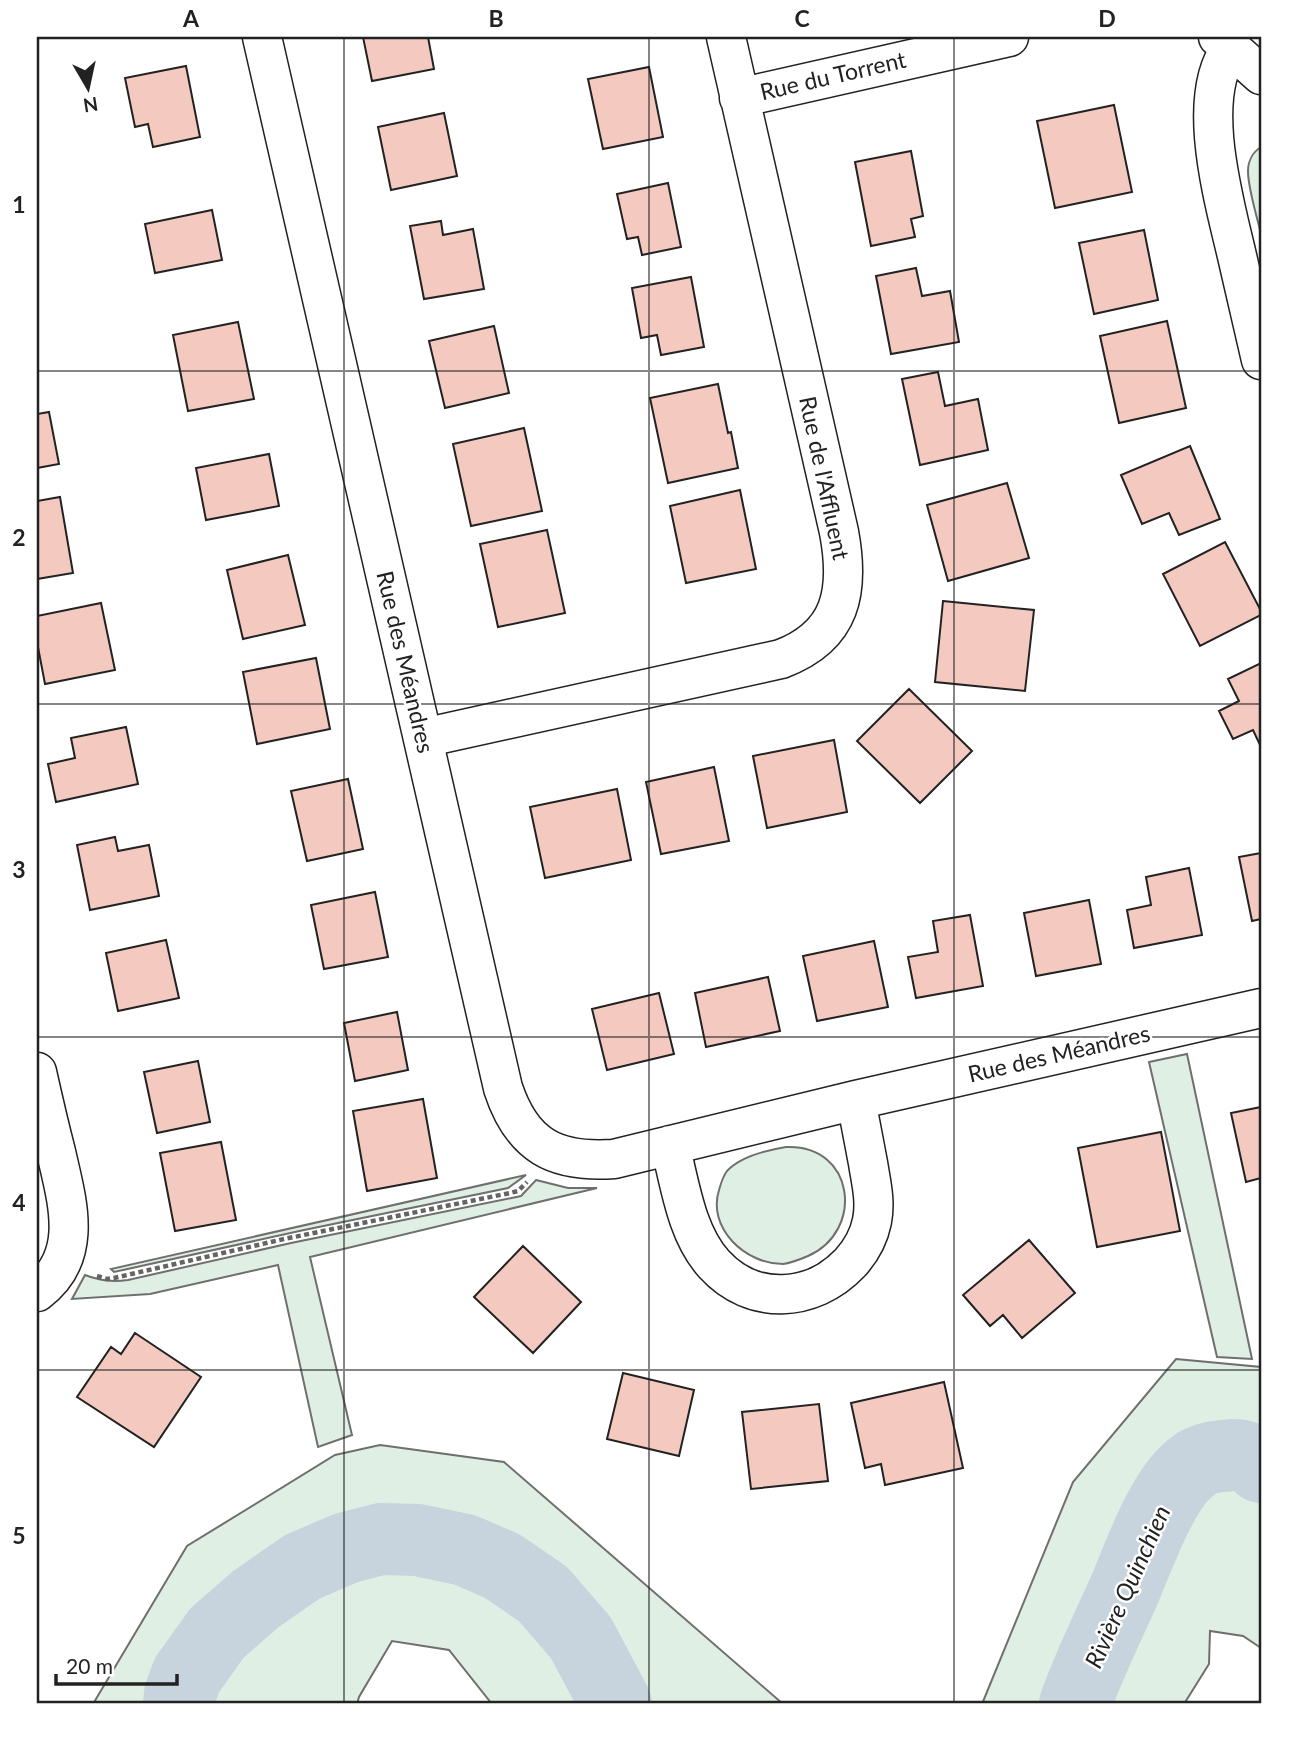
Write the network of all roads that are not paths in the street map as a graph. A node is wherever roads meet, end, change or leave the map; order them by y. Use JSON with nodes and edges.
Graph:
{"nodes":[{"id":1,"x":262,"y":37,"type":"edge"},
{"id":2,"x":726,"y":37,"type":"edge"},
{"id":3,"x":1009,"y":37,"type":"edge"},
{"id":4,"x":1224,"y":42,"type":"edge"},
{"id":5,"x":1261,"y":75,"type":"edge"},
{"id":6,"x":739,"y":98,"type":"junction"},
{"id":7,"x":1261,"y":360,"type":"edge"},
{"id":8,"x":423,"y":738,"type":"junction"},
{"id":9,"x":1261,"y":1008,"type":"edge"},
{"id":10,"x":37,"y":1072,"type":"edge"},
{"id":11,"x":856,"y":1100,"type":"junction"},
{"id":12,"x":670,"y":1145,"type":"junction"},
{"id":13,"x":37,"y":1292,"type":"edge"}],
"edges":[{"from":1,"to":8,"type":"street","name":"Rue des Méandres"},
{"from":2,"to":6,"type":"street","name":"Rue de l'Affluent"},
{"from":3,"to":6,"type":"street","name":"Rue du Torrent"},
{"from":4,"to":5,"type":"street"},
{"from":4,"to":7,"type":"street"},
{"from":6,"to":8,"type":"street","name":"Rue de l'Affluent"},
{"from":8,"to":12,"type":"street","name":"Rue des Méandres"},
{"from":9,"to":11,"type":"street","name":"Rue des Méandres"},
{"from":10,"to":13,"type":"street"},
{"from":11,"to":12,"type":"street","name":"Rue des Méandres"},
{"from":11,"to":12,"type":"street"}]}
